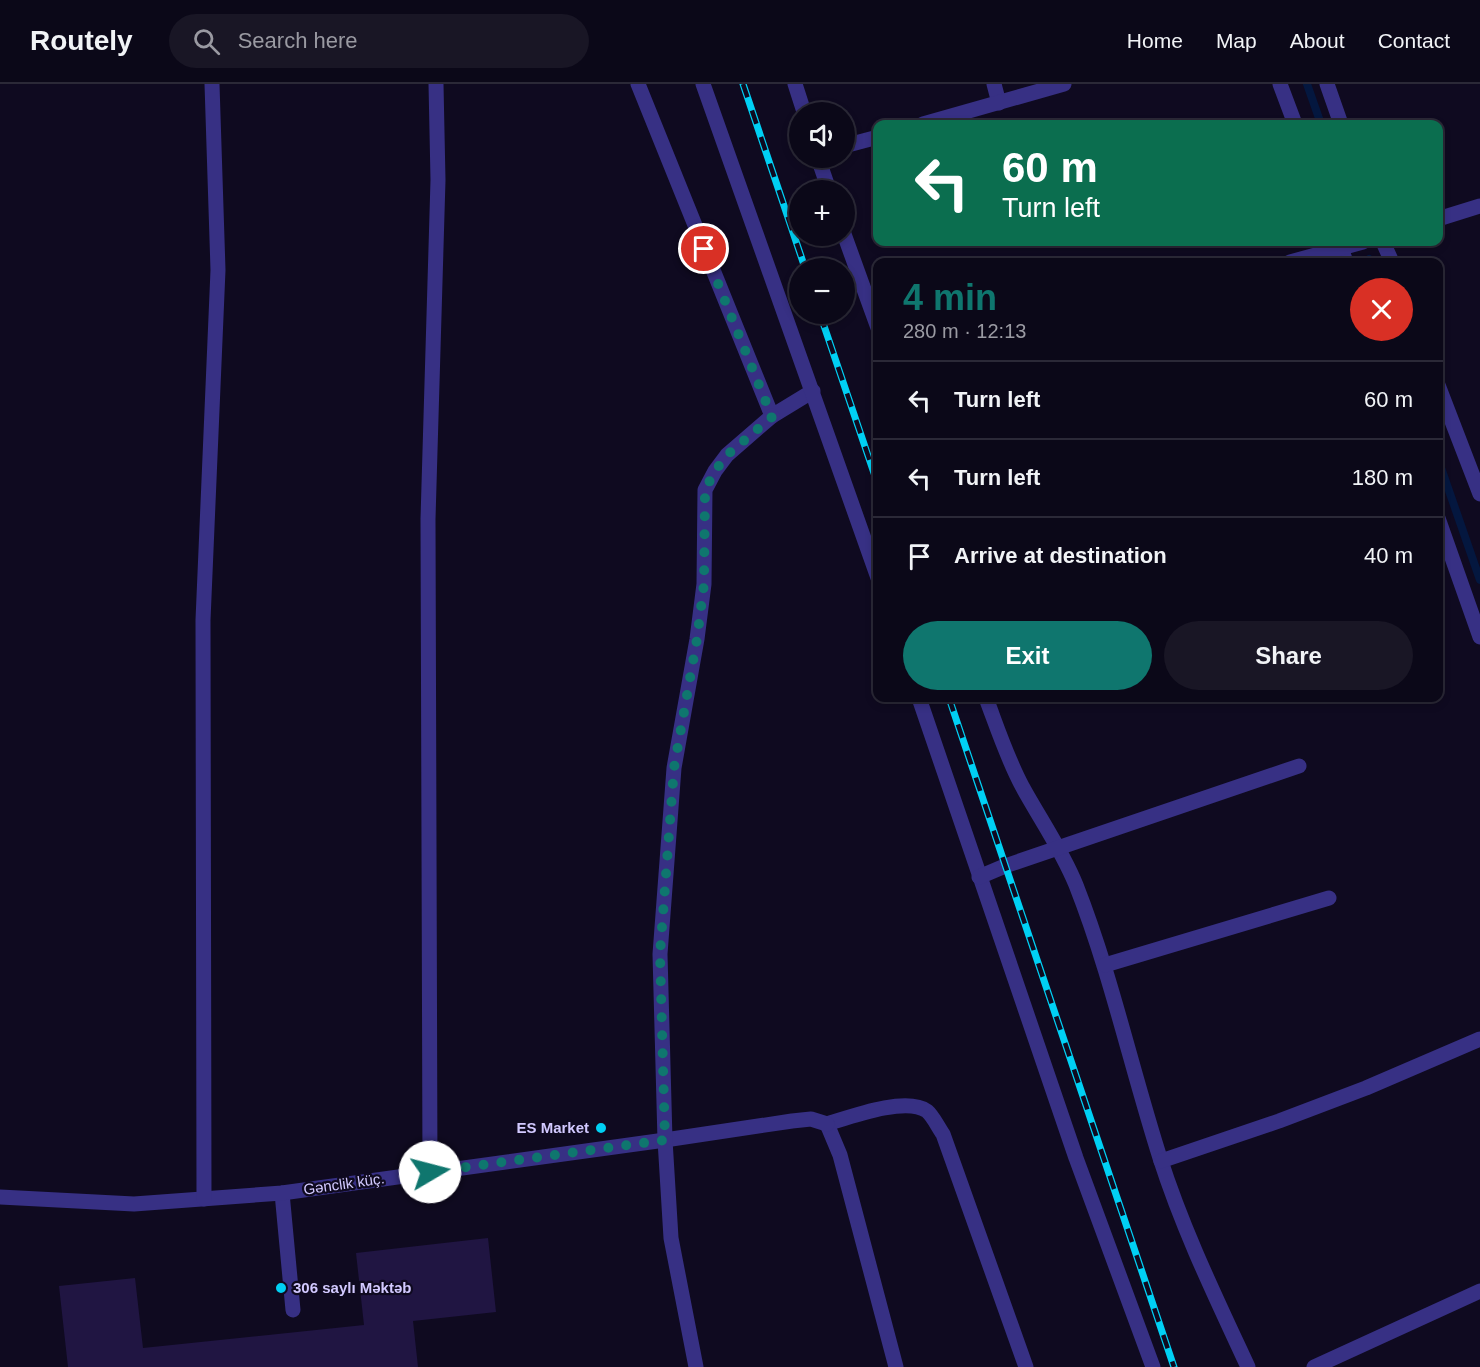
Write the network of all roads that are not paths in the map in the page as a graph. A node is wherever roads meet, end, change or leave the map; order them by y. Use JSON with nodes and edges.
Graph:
{"nodes":[{"id":1,"x":212,"y":84,"type":"edge"},
{"id":2,"x":436,"y":84,"type":"edge"},
{"id":3,"x":638,"y":84,"type":"edge"},
{"id":4,"x":703,"y":84,"type":"edge"},
{"id":5,"x":795,"y":84,"type":"edge"},
{"id":6,"x":993,"y":84,"type":"edge"},
{"id":7,"x":1064,"y":84,"type":"edge"},
{"id":8,"x":1280,"y":84,"type":"edge"},
{"id":9,"x":1327,"y":84,"type":"edge"},
{"id":10,"x":801,"y":102,"type":"edge"},
{"id":11,"x":999,"y":103,"type":"junction"},
{"id":12,"x":937,"y":120,"type":"edge"},
{"id":13,"x":1294,"y":120,"type":"edge"},
{"id":14,"x":1340,"y":120,"type":"edge"},
{"id":15,"x":873,"y":138,"type":"edge"},
{"id":16,"x":855,"y":143,"type":"edge"},
{"id":17,"x":1480,"y":206,"type":"edge"},
{"id":18,"x":1443,"y":217,"type":"edge"},
{"id":19,"x":848,"y":246,"type":"edge"},
{"id":20,"x":1334,"y":246,"type":"edge"},
{"id":21,"x":1301,"y":258,"type":"edge"},
{"id":22,"x":873,"y":314,"type":"edge"},
{"id":23,"x":813,"y":391,"type":"junction"},
{"id":24,"x":1443,"y":397,"type":"edge"},
{"id":25,"x":772,"y":417,"type":"junction"},
{"id":26,"x":1479,"y":487,"type":"edge"},
{"id":27,"x":1443,"y":532,"type":"edge"},
{"id":28,"x":873,"y":564,"type":"edge"},
{"id":29,"x":1480,"y":637,"type":"edge"},
{"id":30,"x":920,"y":702,"type":"edge"},
{"id":31,"x":988,"y":702,"type":"edge"},
{"id":32,"x":1299,"y":766,"type":"dead end"},
{"id":33,"x":1059,"y":849,"type":"junction"},
{"id":34,"x":980,"y":877,"type":"junction"},
{"id":35,"x":1329,"y":898,"type":"dead end"},
{"id":36,"x":1105,"y":965,"type":"junction"},
{"id":37,"x":1480,"y":1039,"type":"edge"},
{"id":38,"x":827,"y":1124,"type":"junction"},
{"id":39,"x":665,"y":1140,"type":"junction"},
{"id":40,"x":1161,"y":1161,"type":"junction"},
{"id":41,"x":430,"y":1172,"type":"junction"},
{"id":42,"x":282,"y":1193,"type":"junction"},
{"id":43,"x":0,"y":1197,"type":"edge"},
{"id":44,"x":204,"y":1199,"type":"junction"},
{"id":45,"x":1480,"y":1291,"type":"edge"},
{"id":46,"x":292,"y":1310,"type":"dead end"},
{"id":47,"x":696,"y":1367,"type":"edge"},
{"id":48,"x":896,"y":1367,"type":"edge"},
{"id":49,"x":1026,"y":1367,"type":"edge"},
{"id":50,"x":1154,"y":1367,"type":"edge"},
{"id":51,"x":1248,"y":1367,"type":"edge"},
{"id":52,"x":1314,"y":1367,"type":"edge"}],
"edges":[{"from":1,"to":44,"type":"street"},
{"from":2,"to":41,"type":"street"},
{"from":3,"to":25,"type":"street"},
{"from":4,"to":23,"type":"street"},
{"from":5,"to":10,"type":"street"},
{"from":6,"to":11,"type":"street"},
{"from":7,"to":11,"type":"street"},
{"from":8,"to":13,"type":"street"},
{"from":9,"to":14,"type":"street"},
{"from":11,"to":12,"type":"street"},
{"from":15,"to":16,"type":"street"},
{"from":17,"to":18,"type":"street"},
{"from":19,"to":22,"type":"street"},
{"from":20,"to":21,"type":"street"},
{"from":23,"to":25,"type":"street"},
{"from":23,"to":28,"type":"street"},
{"from":24,"to":26,"type":"street"},
{"from":25,"to":39,"type":"street"},
{"from":27,"to":29,"type":"street"},
{"from":30,"to":34,"type":"street"},
{"from":31,"to":33,"type":"street"},
{"from":32,"to":33,"type":"street"},
{"from":33,"to":34,"type":"street"},
{"from":33,"to":36,"type":"street"},
{"from":34,"to":50,"type":"street"},
{"from":35,"to":36,"type":"street"},
{"from":36,"to":40,"type":"street"},
{"from":37,"to":40,"type":"street"},
{"from":38,"to":39,"type":"street","name":"Gənclik küç."},
{"from":38,"to":48,"type":"street"},
{"from":38,"to":49,"type":"street"},
{"from":39,"to":41,"type":"street","name":"Gənclik küç."},
{"from":39,"to":47,"type":"street"},
{"from":40,"to":51,"type":"street"},
{"from":41,"to":42,"type":"street","name":"Gənclik küç."},
{"from":42,"to":44,"type":"street","name":"Gənclik küç."},
{"from":42,"to":46,"type":"street"},
{"from":43,"to":44,"type":"street","name":"Gənclik küç."},
{"from":45,"to":52,"type":"street"}]}
